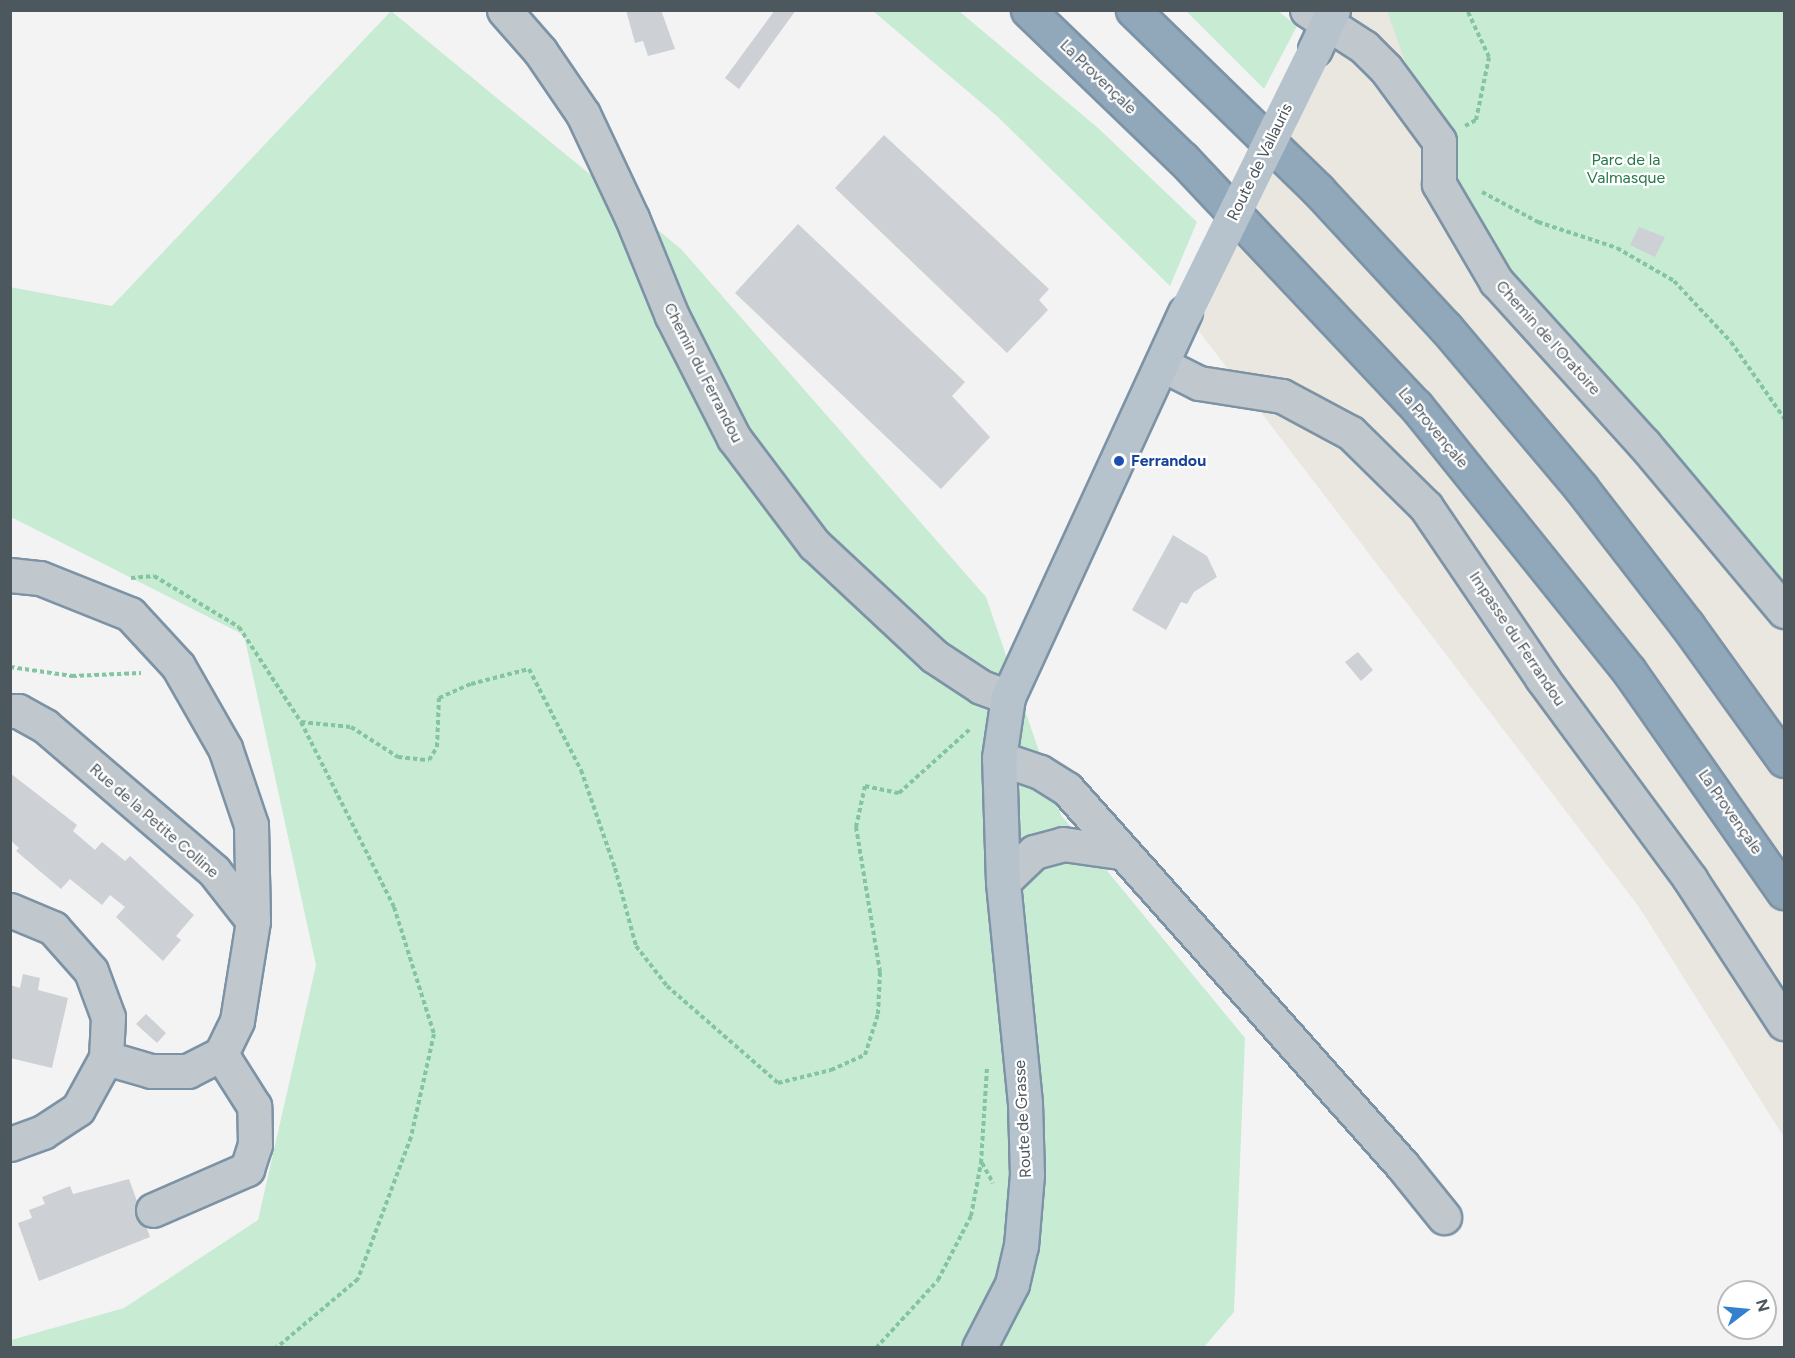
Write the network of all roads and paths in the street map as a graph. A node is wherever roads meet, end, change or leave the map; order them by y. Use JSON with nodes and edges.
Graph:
{"nodes":[{"id":1,"x":504,"y":10,"type":"edge"},
{"id":2,"x":1028,"y":10,"type":"edge"},
{"id":3,"x":1133,"y":10,"type":"edge"},
{"id":4,"x":1467,"y":10,"type":"edge"},
{"id":5,"x":1321,"y":24,"type":"edge"},
{"id":6,"x":1439,"y":141,"type":"junction"},
{"id":7,"x":1473,"y":183,"type":"dead end"},
{"id":8,"x":1163,"y":365,"type":"junction"},
{"id":9,"x":1785,"y":418,"type":"edge"},
{"id":10,"x":10,"y":575,"type":"edge"},
{"id":11,"x":83,"y":595,"type":"junction"},
{"id":12,"x":1785,"y":611,"type":"edge"},
{"id":13,"x":178,"y":666,"type":"junction"},
{"id":14,"x":10,"y":668,"type":"edge"},
{"id":15,"x":1008,"y":697,"type":"junction"},
{"id":16,"x":10,"y":711,"type":"edge"},
{"id":17,"x":301,"y":722,"type":"junction"},
{"id":18,"x":999,"y":758,"type":"junction"},
{"id":19,"x":1785,"y":760,"type":"edge"},
{"id":20,"x":1119,"y":852,"type":"junction"},
{"id":21,"x":1003,"y":882,"type":"junction"},
{"id":22,"x":1785,"y":892,"type":"edge"},
{"id":23,"x":10,"y":910,"type":"edge"},
{"id":24,"x":254,"y":921,"type":"junction"},
{"id":25,"x":1785,"y":1023,"type":"edge"},
{"id":26,"x":221,"y":1054,"type":"junction"},
{"id":27,"x":106,"y":1058,"type":"junction"},
{"id":28,"x":10,"y":1144,"type":"edge"},
{"id":29,"x":981,"y":1162,"type":"dead end"},
{"id":30,"x":153,"y":1210,"type":"dead end"},
{"id":31,"x":1444,"y":1217,"type":"dead end"},
{"id":32,"x":276,"y":1347,"type":"edge"},
{"id":33,"x":876,"y":1347,"type":"edge"},
{"id":34,"x":979,"y":1347,"type":"edge"}],
"edges":[{"from":1,"to":15,"type":"street","name":"Chemin du Ferrandou"},
{"from":2,"to":22,"type":"highway","name":"La Provençale"},
{"from":3,"to":19,"type":"highway"},
{"from":4,"to":6,"type":"path"},
{"from":5,"to":6,"type":"street"},
{"from":5,"to":8,"type":"main road","name":"Route de Vallauris","bridge":true},
{"from":6,"to":12,"type":"street","name":"Chemin de l'Oratoire"},
{"from":7,"to":9,"type":"path"},
{"from":8,"to":15,"type":"main road","name":"Route de Vallauris"},
{"from":8,"to":25,"type":"street","name":"Impasse du Ferrandou"},
{"from":10,"to":11,"type":"street"},
{"from":11,"to":13,"type":"street"},
{"from":11,"to":17,"type":"path"},
{"from":13,"to":14,"type":"path"},
{"from":13,"to":24,"type":"street"},
{"from":15,"to":17,"type":"path"},
{"from":15,"to":18,"type":"main road","name":"Route de Grasse"},
{"from":16,"to":24,"type":"street","name":"Rue de la Petite Colline"},
{"from":17,"to":32,"type":"path"},
{"from":18,"to":20,"type":"street"},
{"from":18,"to":21,"type":"main road","name":"Route de Grasse"},
{"from":20,"to":21,"type":"street"},
{"from":20,"to":31,"type":"street"},
{"from":21,"to":34,"type":"main road","name":"Route de Grasse"},
{"from":23,"to":27,"type":"street"},
{"from":24,"to":26,"type":"street"},
{"from":26,"to":27,"type":"street"},
{"from":26,"to":30,"type":"street"},
{"from":27,"to":28,"type":"street"},
{"from":29,"to":33,"type":"path"}]}
